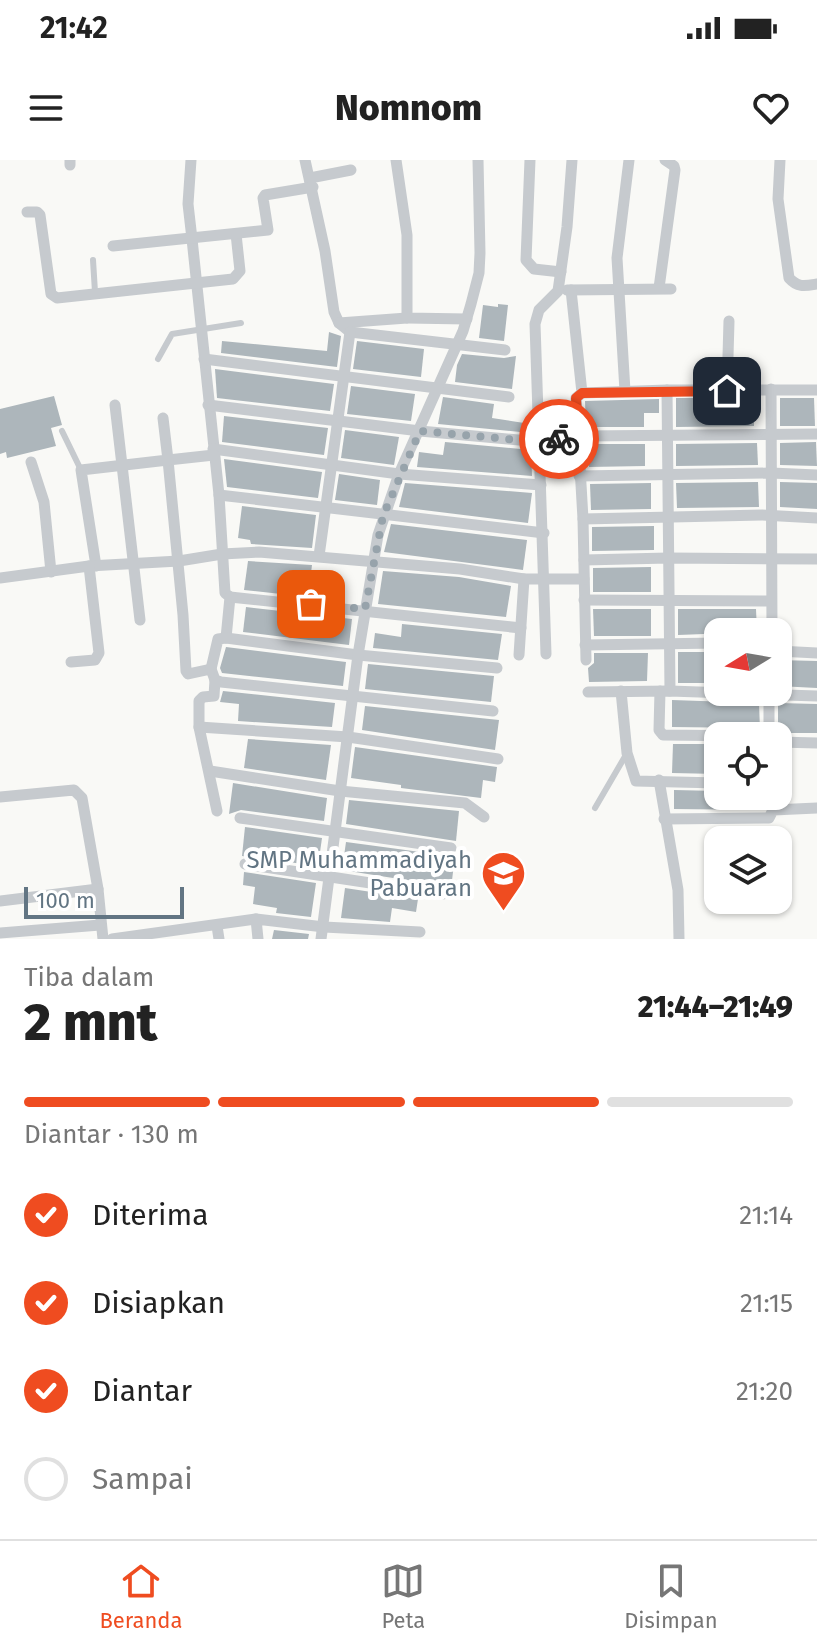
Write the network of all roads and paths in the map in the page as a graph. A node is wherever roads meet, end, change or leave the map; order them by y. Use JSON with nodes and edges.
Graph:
{"nodes":[{"id":1,"x":191,"y":160,"type":"edge"},
{"id":2,"x":305,"y":160,"type":"edge"},
{"id":3,"x":396,"y":160,"type":"edge"},
{"id":4,"x":478,"y":160,"type":"edge"},
{"id":5,"x":530,"y":160,"type":"edge"},
{"id":6,"x":572,"y":160,"type":"edge"},
{"id":7,"x":629,"y":160,"type":"edge"},
{"id":8,"x":665,"y":160,"type":"edge"},
{"id":9,"x":780,"y":160,"type":"edge"},
{"id":10,"x":351,"y":170,"type":"dead end"},
{"id":11,"x":312,"y":182,"type":"junction"},
{"id":12,"x":27,"y":212,"type":"dead end"},
{"id":13,"x":236,"y":234,"type":"junction"},
{"id":14,"x":192,"y":239,"type":"junction"},
{"id":15,"x":113,"y":246,"type":"dead end"},
{"id":16,"x":93,"y":260,"type":"dead end"},
{"id":17,"x":561,"y":272,"type":"junction"},
{"id":18,"x":196,"y":283,"type":"junction"},
{"id":19,"x":817,"y":284,"type":"edge"},
{"id":20,"x":618,"y":288,"type":"junction"},
{"id":21,"x":571,"y":290,"type":"junction"},
{"id":22,"x":558,"y":291,"type":"junction"},
{"id":23,"x":95,"y":292,"type":"junction"},
{"id":24,"x":407,"y":318,"type":"junction"},
{"id":25,"x":467,"y":319,"type":"junction"},
{"id":26,"x":729,"y":321,"type":"dead end"},
{"id":27,"x":241,"y":323,"type":"dead end"},
{"id":28,"x":339,"y":323,"type":"junction"},
{"id":29,"x":201,"y":329,"type":"junction"},
{"id":30,"x":350,"y":332,"type":"junction"},
{"id":31,"x":456,"y":345,"type":"junction"},
{"id":32,"x":505,"y":350,"type":"dead end"},
{"id":33,"x":158,"y":359,"type":"dead end"},
{"id":34,"x":204,"y":359,"type":"junction"},
{"id":35,"x":343,"y":376,"type":"junction"},
{"id":36,"x":437,"y":389,"type":"junction"},
{"id":37,"x":771,"y":389,"type":"junction"},
{"id":38,"x":667,"y":390,"type":"junction"},
{"id":39,"x":817,"y":390,"type":"edge"},
{"id":40,"x":625,"y":391,"type":"junction"},
{"id":41,"x":727,"y":391,"type":"junction"},
{"id":42,"x":582,"y":393,"type":"junction"},
{"id":43,"x":509,"y":397,"type":"dead end"},
{"id":44,"x":115,"y":405,"type":"dead end"},
{"id":45,"x":208,"y":405,"type":"junction"},
{"id":46,"x":163,"y":418,"type":"dead end"},
{"id":47,"x":337,"y":419,"type":"junction"},
{"id":48,"x":62,"y":431,"type":"dead end"},
{"id":49,"x":420,"y":431,"type":"junction"},
{"id":50,"x":772,"y":433,"type":"junction"},
{"id":51,"x":668,"y":434,"type":"junction"},
{"id":52,"x":817,"y":434,"type":"edge"},
{"id":53,"x":578,"y":436,"type":"junction"},
{"id":54,"x":540,"y":442,"type":"junction"},
{"id":55,"x":213,"y":452,"type":"junction"},
{"id":56,"x":168,"y":460,"type":"junction"},
{"id":57,"x":31,"y":462,"type":"dead end"},
{"id":58,"x":331,"y":463,"type":"junction"},
{"id":59,"x":122,"y":464,"type":"junction"},
{"id":60,"x":81,"y":470,"type":"junction"},
{"id":61,"x":771,"y":473,"type":"junction"},
{"id":62,"x":399,"y":474,"type":"junction"},
{"id":63,"x":668,"y":475,"type":"junction"},
{"id":64,"x":817,"y":475,"type":"edge"},
{"id":65,"x":579,"y":476,"type":"junction"},
{"id":66,"x":541,"y":485,"type":"junction"},
{"id":67,"x":219,"y":495,"type":"junction"},
{"id":68,"x":325,"y":508,"type":"junction"},
{"id":69,"x":772,"y":515,"type":"junction"},
{"id":70,"x":383,"y":516,"type":"junction"},
{"id":71,"x":667,"y":516,"type":"junction"},
{"id":72,"x":817,"y":518,"type":"edge"},
{"id":73,"x":583,"y":519,"type":"junction"},
{"id":74,"x":544,"y":533,"type":"junction"},
{"id":75,"x":222,"y":554,"type":"junction"},
{"id":76,"x":319,"y":556,"type":"junction"},
{"id":77,"x":668,"y":558,"type":"junction"},
{"id":78,"x":771,"y":558,"type":"junction"},
{"id":79,"x":817,"y":559,"type":"edge"},
{"id":80,"x":584,"y":560,"type":"junction"},
{"id":81,"x":179,"y":561,"type":"junction"},
{"id":82,"x":373,"y":561,"type":"junction"},
{"id":83,"x":134,"y":564,"type":"junction"},
{"id":84,"x":92,"y":566,"type":"junction"},
{"id":85,"x":51,"y":572,"type":"junction"},
{"id":86,"x":0,"y":578,"type":"edge"},
{"id":87,"x":544,"y":578,"type":"junction"},
{"id":88,"x":524,"y":579,"type":"junction"},
{"id":89,"x":584,"y":579,"type":"junction"},
{"id":90,"x":230,"y":597,"type":"junction"},
{"id":91,"x":668,"y":599,"type":"junction"},
{"id":92,"x":584,"y":600,"type":"junction"},
{"id":93,"x":771,"y":601,"type":"junction"},
{"id":94,"x":365,"y":609,"type":"junction"},
{"id":95,"x":772,"y":618,"type":"edge"},
{"id":96,"x":140,"y":620,"type":"dead end"},
{"id":97,"x":521,"y":628,"type":"junction"},
{"id":98,"x":226,"y":638,"type":"junction"},
{"id":99,"x":668,"y":643,"type":"junction"},
{"id":100,"x":704,"y":643,"type":"edge"},
{"id":101,"x":585,"y":645,"type":"junction"},
{"id":102,"x":792,"y":652,"type":"edge"},
{"id":103,"x":817,"y":653,"type":"edge"},
{"id":104,"x":546,"y":654,"type":"dead end"},
{"id":105,"x":358,"y":655,"type":"junction"},
{"id":106,"x":519,"y":655,"type":"dead end"},
{"id":107,"x":586,"y":660,"type":"dead end"},
{"id":108,"x":71,"y":662,"type":"dead end"},
{"id":109,"x":497,"y":668,"type":"dead end"},
{"id":110,"x":213,"y":675,"type":"junction"},
{"id":111,"x":621,"y":691,"type":"junction"},
{"id":112,"x":665,"y":691,"type":"junction"},
{"id":113,"x":588,"y":692,"type":"dead end"},
{"id":114,"x":704,"y":692,"type":"edge"},
{"id":115,"x":353,"y":695,"type":"junction"},
{"id":116,"x":792,"y":695,"type":"edge"},
{"id":117,"x":817,"y":696,"type":"edge"},
{"id":118,"x":493,"y":711,"type":"dead end"},
{"id":119,"x":199,"y":727,"type":"junction"},
{"id":120,"x":704,"y":735,"type":"edge"},
{"id":121,"x":348,"y":737,"type":"junction"},
{"id":122,"x":792,"y":742,"type":"edge"},
{"id":123,"x":817,"y":743,"type":"edge"},
{"id":124,"x":627,"y":753,"type":"junction"},
{"id":125,"x":498,"y":759,"type":"dead end"},
{"id":126,"x":210,"y":771,"type":"junction"},
{"id":127,"x":659,"y":780,"type":"junction"},
{"id":128,"x":704,"y":782,"type":"edge"},
{"id":129,"x":340,"y":791,"type":"junction"},
{"id":130,"x":0,"y":797,"type":"edge"},
{"id":131,"x":595,"y":808,"type":"dead end"},
{"id":132,"x":817,"y":808,"type":"edge"},
{"id":133,"x":792,"y":809,"type":"edge"},
{"id":134,"x":773,"y":810,"type":"edge"},
{"id":135,"x":217,"y":811,"type":"dead end"},
{"id":136,"x":484,"y":817,"type":"dead end"},
{"id":137,"x":240,"y":818,"type":"dead end"},
{"id":138,"x":664,"y":819,"type":"junction"},
{"id":139,"x":334,"y":832,"type":"junction"},
{"id":140,"x":451,"y":848,"type":"dead end"},
{"id":141,"x":245,"y":864,"type":"dead end"},
{"id":142,"x":330,"y":876,"type":"junction"},
{"id":143,"x":98,"y":889,"type":"junction"},
{"id":144,"x":443,"y":894,"type":"dead end"},
{"id":145,"x":0,"y":901,"type":"edge"},
{"id":146,"x":256,"y":919,"type":"junction"},
{"id":147,"x":100,"y":925,"type":"junction"},
{"id":148,"x":217,"y":926,"type":"junction"},
{"id":149,"x":420,"y":932,"type":"dead end"},
{"id":150,"x":0,"y":933,"type":"edge"},
{"id":151,"x":52,"y":933,"type":"edge"},
{"id":152,"x":322,"y":933,"type":"edge"},
{"id":153,"x":103,"y":939,"type":"edge"},
{"id":154,"x":112,"y":939,"type":"edge"},
{"id":155,"x":219,"y":939,"type":"edge"},
{"id":156,"x":258,"y":939,"type":"edge"},
{"id":157,"x":679,"y":939,"type":"edge"}],
"edges":[{"from":1,"to":14,"type":"street"},
{"from":2,"to":11,"type":"street"},
{"from":3,"to":24,"type":"street"},
{"from":4,"to":25,"type":"street"},
{"from":5,"to":17,"type":"street"},
{"from":6,"to":17,"type":"street"},
{"from":7,"to":20,"type":"street"},
{"from":8,"to":20,"type":"street"},
{"from":9,"to":19,"type":"street"},
{"from":10,"to":11,"type":"street"},
{"from":11,"to":13,"type":"street"},
{"from":11,"to":28,"type":"street"},
{"from":12,"to":23,"type":"street"},
{"from":13,"to":14,"type":"street"},
{"from":13,"to":18,"type":"street"},
{"from":14,"to":15,"type":"street"},
{"from":14,"to":18,"type":"street"},
{"from":16,"to":23,"type":"lane"},
{"from":17,"to":22,"type":"street"},
{"from":18,"to":23,"type":"street"},
{"from":18,"to":29,"type":"street"},
{"from":20,"to":21,"type":"street"},
{"from":20,"to":40,"type":"street"},
{"from":21,"to":22,"type":"street"},
{"from":21,"to":42,"type":"street"},
{"from":22,"to":54,"type":"street"},
{"from":24,"to":25,"type":"street"},
{"from":24,"to":28,"type":"street"},
{"from":25,"to":31,"type":"street"},
{"from":26,"to":41,"type":"street"},
{"from":27,"to":29,"type":"lane"},
{"from":28,"to":30,"type":"street"},
{"from":29,"to":33,"type":"lane"},
{"from":29,"to":34,"type":"street"},
{"from":30,"to":31,"type":"street"},
{"from":30,"to":35,"type":"street"},
{"from":31,"to":32,"type":"street"},
{"from":31,"to":36,"type":"street"},
{"from":34,"to":35,"type":"street"},
{"from":34,"to":45,"type":"street"},
{"from":35,"to":36,"type":"street"},
{"from":35,"to":47,"type":"street"},
{"from":36,"to":43,"type":"street"},
{"from":36,"to":49,"type":"street"},
{"from":37,"to":39,"type":"street"},
{"from":37,"to":41,"type":"street"},
{"from":37,"to":50,"type":"street"},
{"from":38,"to":40,"type":"street"},
{"from":38,"to":41,"type":"street"},
{"from":38,"to":51,"type":"street"},
{"from":40,"to":42,"type":"street"},
{"from":42,"to":53,"type":"street"},
{"from":44,"to":59,"type":"street"},
{"from":45,"to":47,"type":"street"},
{"from":45,"to":55,"type":"street"},
{"from":46,"to":56,"type":"street"},
{"from":47,"to":49,"type":"street"},
{"from":47,"to":58,"type":"street"},
{"from":48,"to":60,"type":"lane"},
{"from":49,"to":54,"type":"street"},
{"from":49,"to":62,"type":"street"},
{"from":50,"to":51,"type":"street"},
{"from":50,"to":52,"type":"street"},
{"from":50,"to":61,"type":"street"},
{"from":51,"to":53,"type":"street"},
{"from":51,"to":63,"type":"street"},
{"from":53,"to":54,"type":"street"},
{"from":53,"to":65,"type":"street"},
{"from":54,"to":66,"type":"street"},
{"from":55,"to":56,"type":"street"},
{"from":55,"to":58,"type":"street"},
{"from":55,"to":67,"type":"street"},
{"from":56,"to":59,"type":"street"},
{"from":56,"to":81,"type":"street"},
{"from":57,"to":85,"type":"street"},
{"from":58,"to":62,"type":"street"},
{"from":58,"to":68,"type":"street"},
{"from":59,"to":60,"type":"street"},
{"from":59,"to":83,"type":"street"},
{"from":60,"to":84,"type":"street"},
{"from":61,"to":63,"type":"street"},
{"from":61,"to":64,"type":"street"},
{"from":61,"to":69,"type":"street"},
{"from":62,"to":66,"type":"street"},
{"from":62,"to":70,"type":"street"},
{"from":63,"to":65,"type":"street"},
{"from":63,"to":71,"type":"street"},
{"from":65,"to":73,"type":"street"},
{"from":66,"to":74,"type":"street"},
{"from":67,"to":68,"type":"street"},
{"from":67,"to":75,"type":"street"},
{"from":68,"to":70,"type":"street"},
{"from":68,"to":76,"type":"street"},
{"from":69,"to":71,"type":"street"},
{"from":69,"to":72,"type":"street"},
{"from":69,"to":78,"type":"street"},
{"from":70,"to":74,"type":"street"},
{"from":70,"to":82,"type":"street"},
{"from":71,"to":73,"type":"street"},
{"from":71,"to":77,"type":"street"},
{"from":73,"to":80,"type":"street"},
{"from":74,"to":87,"type":"street"},
{"from":75,"to":76,"type":"street"},
{"from":75,"to":81,"type":"street"},
{"from":75,"to":90,"type":"street"},
{"from":76,"to":82,"type":"street"},
{"from":77,"to":78,"type":"street"},
{"from":77,"to":80,"type":"street"},
{"from":77,"to":91,"type":"street"},
{"from":78,"to":79,"type":"street"},
{"from":78,"to":93,"type":"street"},
{"from":80,"to":89,"type":"street"},
{"from":81,"to":83,"type":"street"},
{"from":81,"to":110,"type":"street"},
{"from":82,"to":88,"type":"street"},
{"from":82,"to":94,"type":"street"},
{"from":83,"to":84,"type":"street"},
{"from":83,"to":96,"type":"street"},
{"from":84,"to":85,"type":"street"},
{"from":84,"to":108,"type":"street"},
{"from":85,"to":86,"type":"street"},
{"from":87,"to":88,"type":"street"},
{"from":87,"to":89,"type":"street"},
{"from":87,"to":104,"type":"street"},
{"from":88,"to":97,"type":"street"},
{"from":89,"to":92,"type":"street"},
{"from":90,"to":94,"type":"street"},
{"from":90,"to":98,"type":"street"},
{"from":91,"to":92,"type":"street"},
{"from":91,"to":93,"type":"street"},
{"from":91,"to":99,"type":"street"},
{"from":92,"to":101,"type":"street"},
{"from":93,"to":95,"type":"street"},
{"from":94,"to":97,"type":"street"},
{"from":94,"to":105,"type":"street"},
{"from":97,"to":106,"type":"street"},
{"from":98,"to":105,"type":"street"},
{"from":98,"to":110,"type":"street"},
{"from":99,"to":100,"type":"street"},
{"from":99,"to":101,"type":"street"},
{"from":99,"to":112,"type":"street"},
{"from":101,"to":107,"type":"street"},
{"from":102,"to":103,"type":"street"},
{"from":105,"to":109,"type":"street"},
{"from":105,"to":115,"type":"street"},
{"from":110,"to":115,"type":"street"},
{"from":110,"to":119,"type":"street"},
{"from":111,"to":112,"type":"street"},
{"from":111,"to":113,"type":"street"},
{"from":111,"to":124,"type":"street"},
{"from":112,"to":114,"type":"street"},
{"from":112,"to":120,"type":"street"},
{"from":115,"to":118,"type":"street"},
{"from":115,"to":121,"type":"street"},
{"from":116,"to":117,"type":"street"},
{"from":119,"to":121,"type":"street"},
{"from":119,"to":126,"type":"street"},
{"from":121,"to":125,"type":"street"},
{"from":121,"to":129,"type":"street"},
{"from":122,"to":123,"type":"street"},
{"from":124,"to":127,"type":"street"},
{"from":124,"to":131,"type":"lane"},
{"from":126,"to":129,"type":"street"},
{"from":126,"to":135,"type":"street"},
{"from":127,"to":128,"type":"street"},
{"from":127,"to":138,"type":"street"},
{"from":129,"to":136,"type":"street"},
{"from":129,"to":139,"type":"street"},
{"from":130,"to":143,"type":"street"},
{"from":132,"to":133,"type":"street"},
{"from":134,"to":138,"type":"street"},
{"from":137,"to":139,"type":"street"},
{"from":138,"to":157,"type":"street"},
{"from":139,"to":140,"type":"street"},
{"from":139,"to":142,"type":"street"},
{"from":141,"to":142,"type":"street"},
{"from":142,"to":144,"type":"street"},
{"from":142,"to":152,"type":"street"},
{"from":143,"to":145,"type":"street"},
{"from":143,"to":147,"type":"street"},
{"from":146,"to":148,"type":"street"},
{"from":146,"to":152,"type":"street"},
{"from":146,"to":156,"type":"street"},
{"from":147,"to":151,"type":"street"},
{"from":147,"to":153,"type":"street"},
{"from":148,"to":154,"type":"street"},
{"from":148,"to":155,"type":"street"},
{"from":149,"to":152,"type":"street"},
{"from":150,"to":151,"type":"street"}]}
